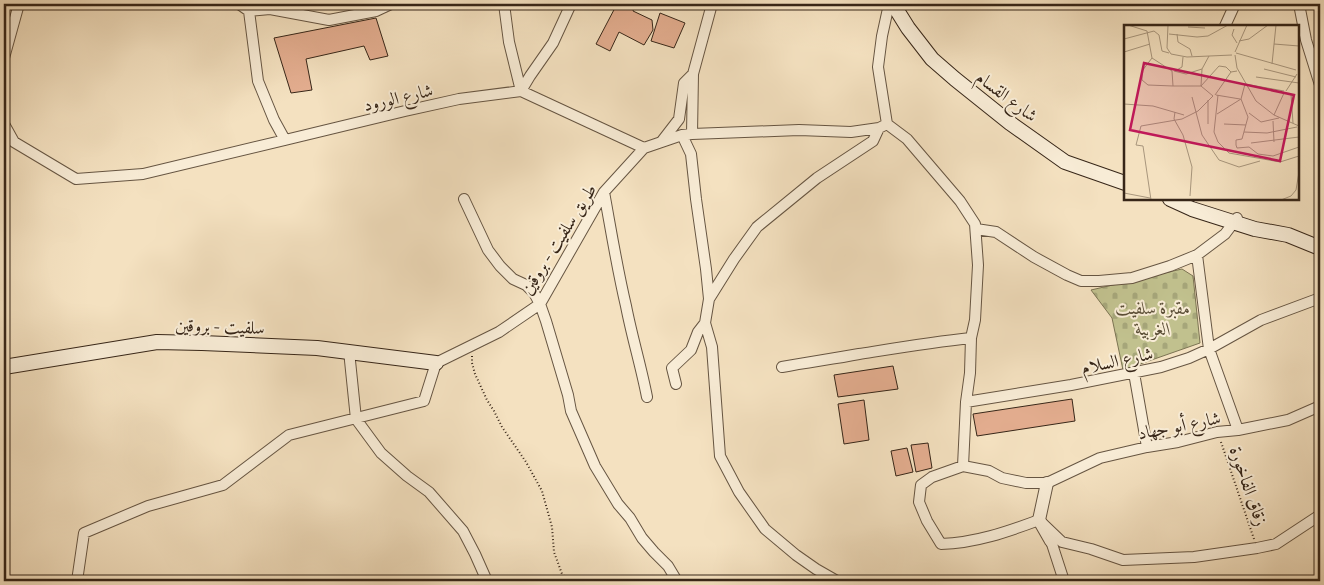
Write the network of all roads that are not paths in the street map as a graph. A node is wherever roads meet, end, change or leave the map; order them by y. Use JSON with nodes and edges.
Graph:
{"nodes":[{"id":1,"x":19,"y":4,"type":"edge"},
{"id":2,"x":239,"y":4,"type":"edge"},
{"id":3,"x":391,"y":4,"type":"edge"},
{"id":4,"x":504,"y":4,"type":"edge"},
{"id":5,"x":571,"y":4,"type":"edge"},
{"id":6,"x":712,"y":4,"type":"edge"},
{"id":7,"x":894,"y":4,"type":"edge"},
{"id":8,"x":1235,"y":4,"type":"edge"},
{"id":9,"x":1299,"y":4,"type":"edge"},
{"id":10,"x":273,"y":6,"type":"edge"},
{"id":11,"x":249,"y":11,"type":"junction"},
{"id":12,"x":1225,"y":25,"type":"edge"},
{"id":13,"x":4,"y":58,"type":"edge"},
{"id":14,"x":693,"y":74,"type":"junction"},
{"id":15,"x":1320,"y":84,"type":"edge"},
{"id":16,"x":520,"y":91,"type":"junction"},
{"id":17,"x":4,"y":124,"type":"edge"},
{"id":18,"x":883,"y":126,"type":"junction"},
{"id":19,"x":687,"y":134,"type":"junction"},
{"id":20,"x":285,"y":140,"type":"junction"},
{"id":21,"x":662,"y":142,"type":"junction"},
{"id":22,"x":644,"y":148,"type":"junction"},
{"id":23,"x":1124,"y":178,"type":"edge"},
{"id":24,"x":1124,"y":183,"type":"edge"},
{"id":25,"x":604,"y":192,"type":"junction"},
{"id":26,"x":464,"y":199,"type":"dead end"},
{"id":27,"x":1172,"y":200,"type":"edge"},
{"id":28,"x":1191,"y":201,"type":"edge"},
{"id":29,"x":1236,"y":219,"type":"junction"},
{"id":30,"x":976,"y":230,"type":"junction"},
{"id":31,"x":1320,"y":242,"type":"edge"},
{"id":32,"x":1320,"y":248,"type":"edge"},
{"id":33,"x":1197,"y":255,"type":"junction"},
{"id":34,"x":1320,"y":298,"type":"edge"},
{"id":35,"x":709,"y":299,"type":"junction"},
{"id":36,"x":540,"y":304,"type":"junction"},
{"id":37,"x":705,"y":323,"type":"junction"},
{"id":38,"x":971,"y":338,"type":"junction"},
{"id":39,"x":1209,"y":349,"type":"junction"},
{"id":40,"x":349,"y":351,"type":"junction"},
{"id":41,"x":436,"y":363,"type":"junction"},
{"id":42,"x":4,"y":367,"type":"edge"},
{"id":43,"x":782,"y":367,"type":"dead end"},
{"id":44,"x":1134,"y":373,"type":"junction"},
{"id":45,"x":676,"y":384,"type":"dead end"},
{"id":46,"x":647,"y":397,"type":"dead end"},
{"id":47,"x":966,"y":402,"type":"junction"},
{"id":48,"x":1320,"y":406,"type":"edge"},
{"id":49,"x":356,"y":418,"type":"junction"},
{"id":50,"x":1238,"y":430,"type":"junction"},
{"id":51,"x":1147,"y":447,"type":"junction"},
{"id":52,"x":963,"y":466,"type":"junction"},
{"id":53,"x":1047,"y":483,"type":"junction"},
{"id":54,"x":1320,"y":515,"type":"edge"},
{"id":55,"x":1039,"y":520,"type":"junction"},
{"id":56,"x":1051,"y":541,"type":"joint"},
{"id":57,"x":77,"y":581,"type":"edge"},
{"id":58,"x":487,"y":581,"type":"edge"},
{"id":59,"x":677,"y":581,"type":"edge"},
{"id":60,"x":837,"y":581,"type":"edge"},
{"id":61,"x":1064,"y":581,"type":"edge"}],
"edges":[{"from":1,"to":13,"type":"street"},
{"from":2,"to":11,"type":"street"},
{"from":3,"to":10,"type":"street"},
{"from":4,"to":16,"type":"street"},
{"from":5,"to":16,"type":"street"},
{"from":6,"to":14,"type":"street"},
{"from":7,"to":18,"type":"street"},
{"from":7,"to":23,"type":"main road","name":"شارع القسام"},
{"from":7,"to":24,"type":"main road","name":"شارع القسام"},
{"from":8,"to":12,"type":"street"},
{"from":9,"to":15,"type":"street"},
{"from":10,"to":11,"type":"street"},
{"from":11,"to":20,"type":"street"},
{"from":14,"to":19,"type":"street"},
{"from":14,"to":21,"type":"street"},
{"from":16,"to":20,"type":"street","name":"شارع الورود"},
{"from":16,"to":22,"type":"street"},
{"from":17,"to":20,"type":"street","name":"شارع الورود"},
{"from":18,"to":19,"type":"street"},
{"from":18,"to":30,"type":"street"},
{"from":18,"to":35,"type":"street"},
{"from":19,"to":21,"type":"street"},
{"from":19,"to":35,"type":"street"},
{"from":21,"to":22,"type":"street"},
{"from":22,"to":25,"type":"street","name":"طريق سلفيت - بروقين"},
{"from":25,"to":36,"type":"street","name":"طريق سلفيت - بروقين"},
{"from":25,"to":46,"type":"street"},
{"from":26,"to":36,"type":"street"},
{"from":27,"to":29,"type":"main road"},
{"from":28,"to":29,"type":"main road"},
{"from":29,"to":31,"type":"main road"},
{"from":29,"to":32,"type":"main road"},
{"from":29,"to":33,"type":"street"},
{"from":30,"to":33,"type":"street"},
{"from":30,"to":38,"type":"street"},
{"from":33,"to":39,"type":"street"},
{"from":34,"to":39,"type":"street","name":"شارع السلام"},
{"from":35,"to":37,"type":"street"},
{"from":36,"to":41,"type":"street","name":"طريق سلفيت - بروقين"},
{"from":36,"to":59,"type":"street"},
{"from":37,"to":45,"type":"street"},
{"from":37,"to":60,"type":"street"},
{"from":38,"to":43,"type":"street"},
{"from":38,"to":47,"type":"street"},
{"from":39,"to":44,"type":"street","name":"شارع السلام"},
{"from":39,"to":50,"type":"street"},
{"from":40,"to":41,"type":"main road","name":"سلفيت - بروقين"},
{"from":40,"to":42,"type":"main road","name":"سلفيت - بروقين"},
{"from":40,"to":49,"type":"street"},
{"from":41,"to":49,"type":"street"},
{"from":44,"to":47,"type":"street","name":"شارع السلام"},
{"from":44,"to":51,"type":"street"},
{"from":47,"to":52,"type":"street"},
{"from":48,"to":50,"type":"street","name":"شارع أبو جهاد"},
{"from":49,"to":57,"type":"street"},
{"from":49,"to":58,"type":"street"},
{"from":50,"to":51,"type":"street","name":"شارع أبو جهاد"},
{"from":51,"to":53,"type":"street","name":"شارع أبو جهاد"},
{"from":52,"to":53,"type":"street"},
{"from":52,"to":55,"type":"street"},
{"from":53,"to":55,"type":"street"},
{"from":54,"to":55,"type":"street"},
{"from":55,"to":56,"type":"street"},
{"from":56,"to":61,"type":"street"}]}
